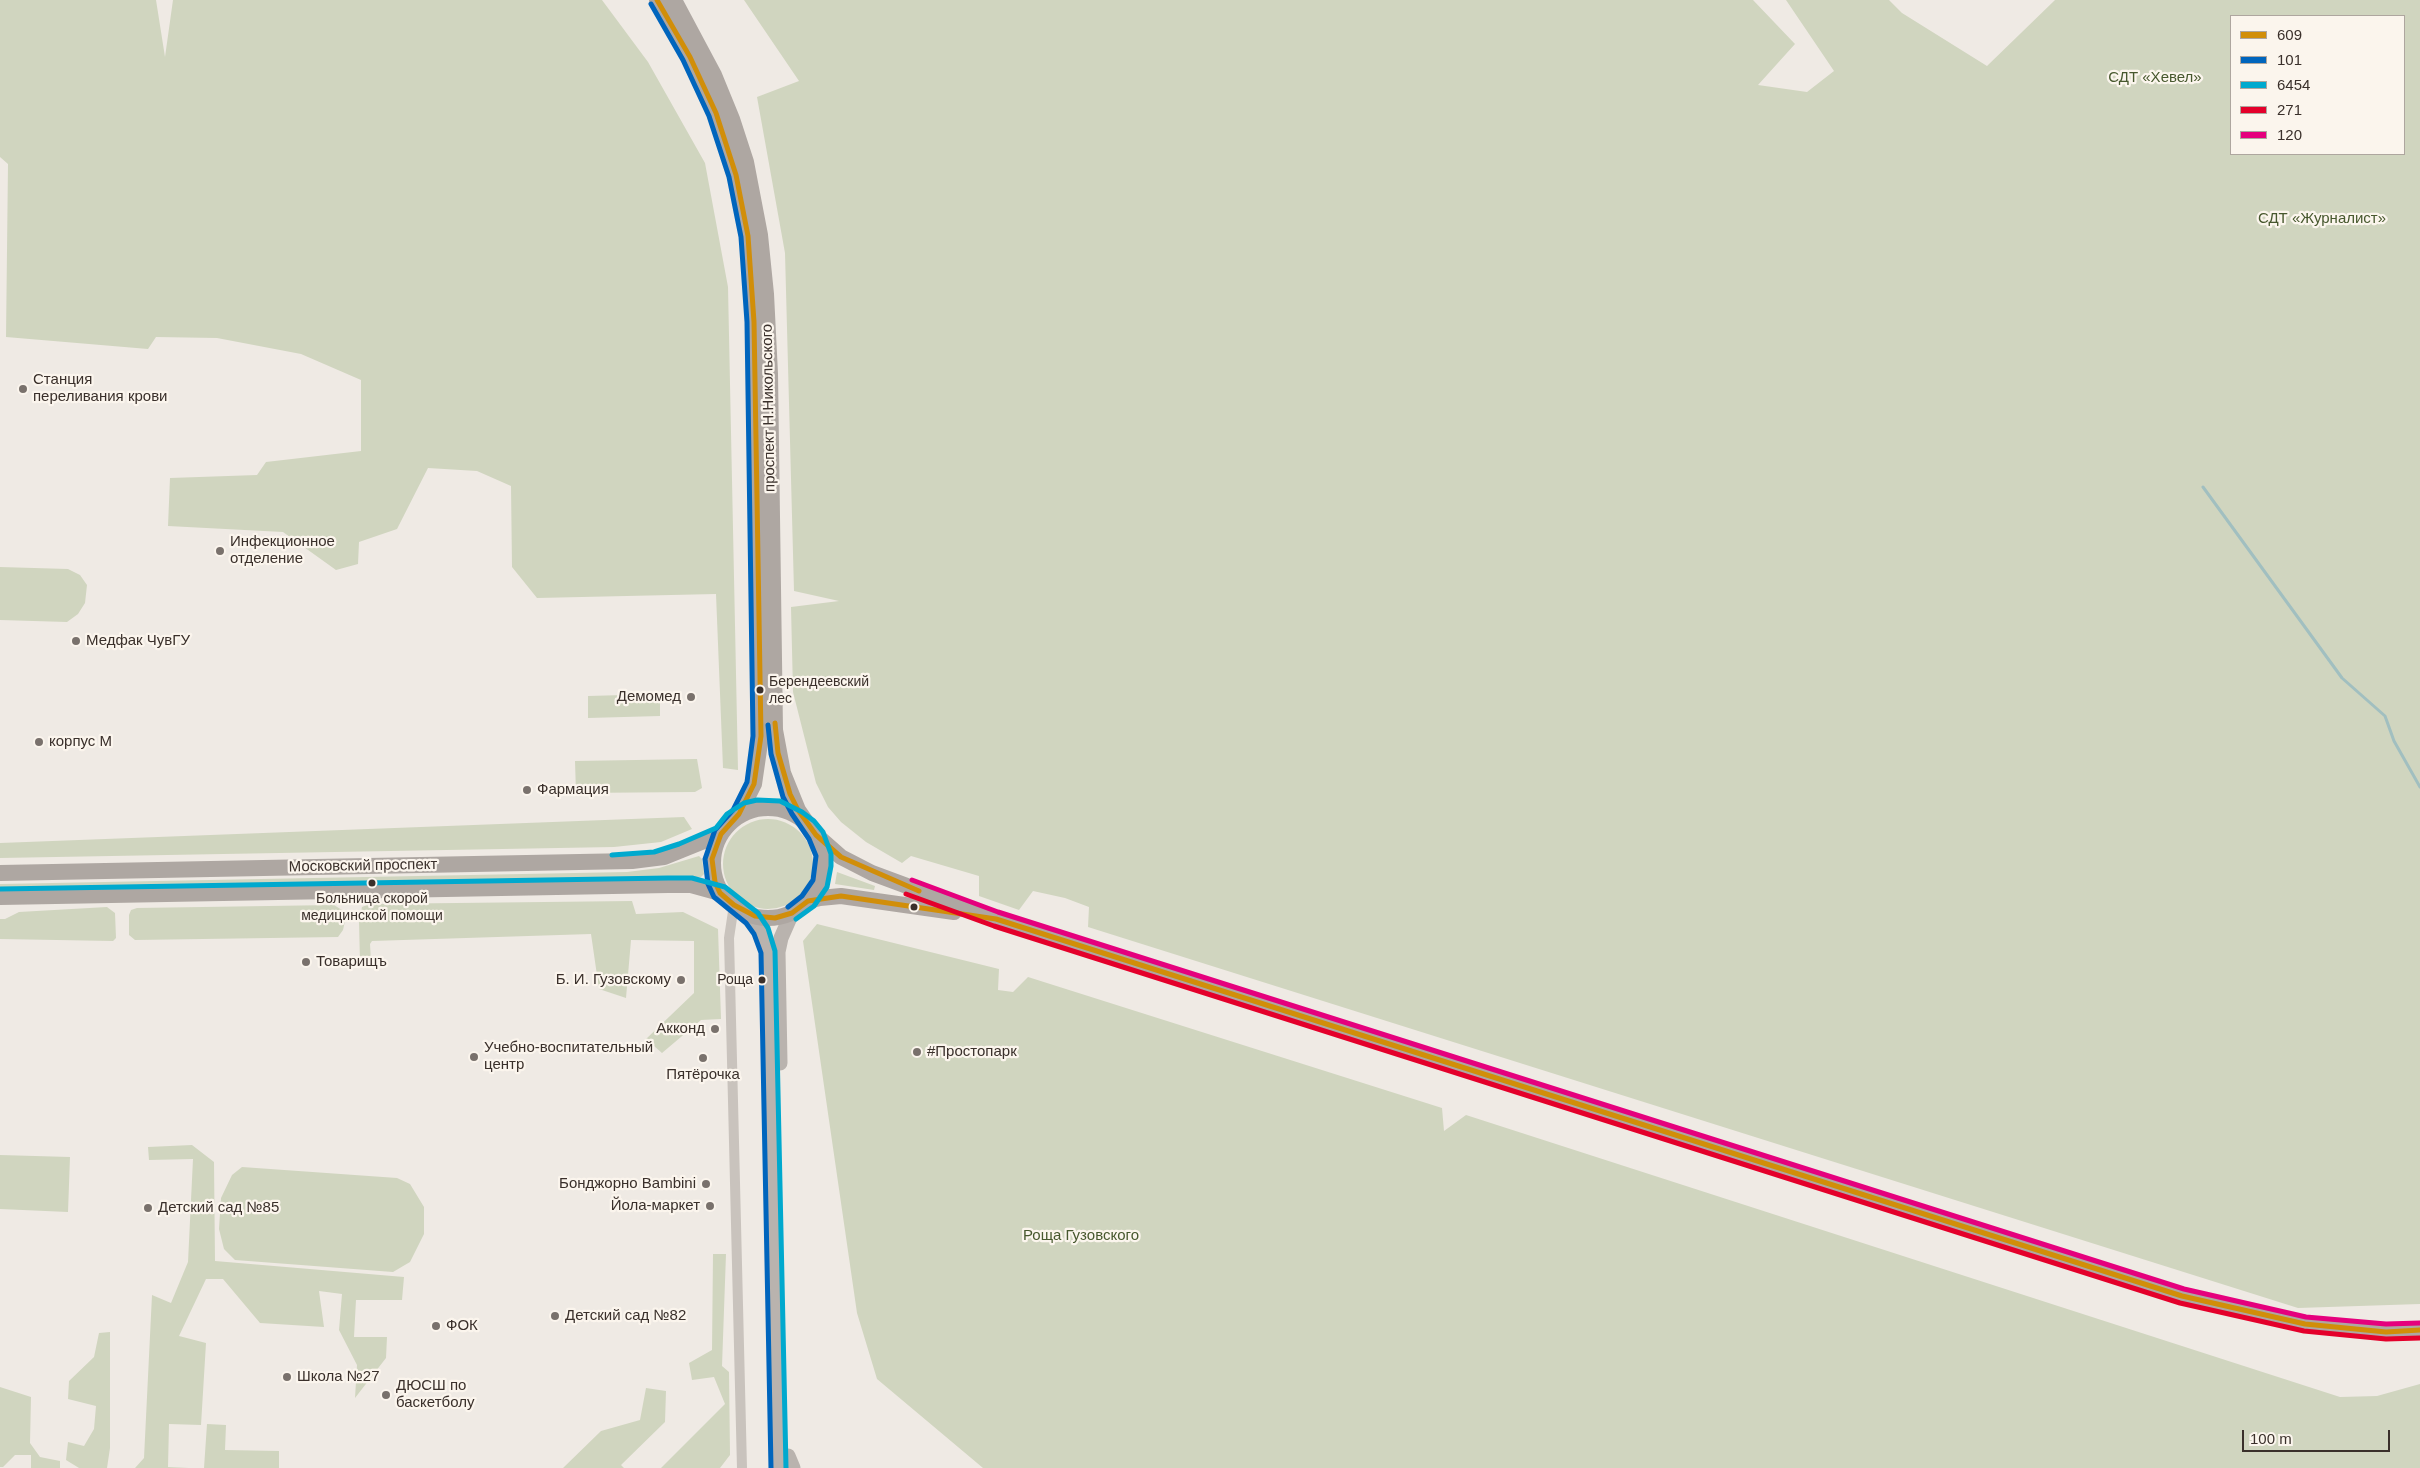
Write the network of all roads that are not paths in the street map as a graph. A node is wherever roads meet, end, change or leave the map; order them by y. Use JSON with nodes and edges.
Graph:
{"nodes":[{"id":1,"x":657,"y":0,"type":"edge"},
{"id":2,"x":674,"y":0,"type":"edge"},
{"id":3,"x":739,"y":814,"type":"junction"},
{"id":4,"x":812,"y":831,"type":"junction"},
{"id":5,"x":721,"y":834,"type":"junction"},
{"id":6,"x":0,"y":873,"type":"edge"},
{"id":7,"x":720,"y":893,"type":"junction"},
{"id":8,"x":0,"y":897,"type":"edge"},
{"id":9,"x":808,"y":901,"type":"junction"},
{"id":10,"x":739,"y":908,"type":"junction"},
{"id":11,"x":792,"y":913,"type":"junction"},
{"id":12,"x":996,"y":919,"type":"junction"},
{"id":13,"x":2420,"y":1330,"type":"edge"},
{"id":14,"x":785,"y":1464,"type":"edge"},
{"id":15,"x":742,"y":1468,"type":"edge"}],
"edges":[{"from":1,"to":3,"type":"main road","name":"проспект Н.Никольского"},
{"from":2,"to":4,"type":"main road","name":"проспект Н.Никольского"},
{"from":3,"to":4,"type":"main road"},
{"from":3,"to":5,"type":"main road"},
{"from":4,"to":9,"type":"main road"},
{"from":4,"to":12,"type":"main road"},
{"from":5,"to":6,"type":"main road","name":"Московский проспект"},
{"from":5,"to":7,"type":"main road"},
{"from":7,"to":8,"type":"main road","name":"Московский проспект"},
{"from":7,"to":10,"type":"main road"},
{"from":9,"to":11,"type":"main road"},
{"from":9,"to":12,"type":"main road"},
{"from":10,"to":11,"type":"main road"},
{"from":10,"to":14,"type":"main road"},
{"from":10,"to":15,"type":"street"},
{"from":11,"to":14,"type":"main road"},
{"from":12,"to":13,"type":"main road"}]}
